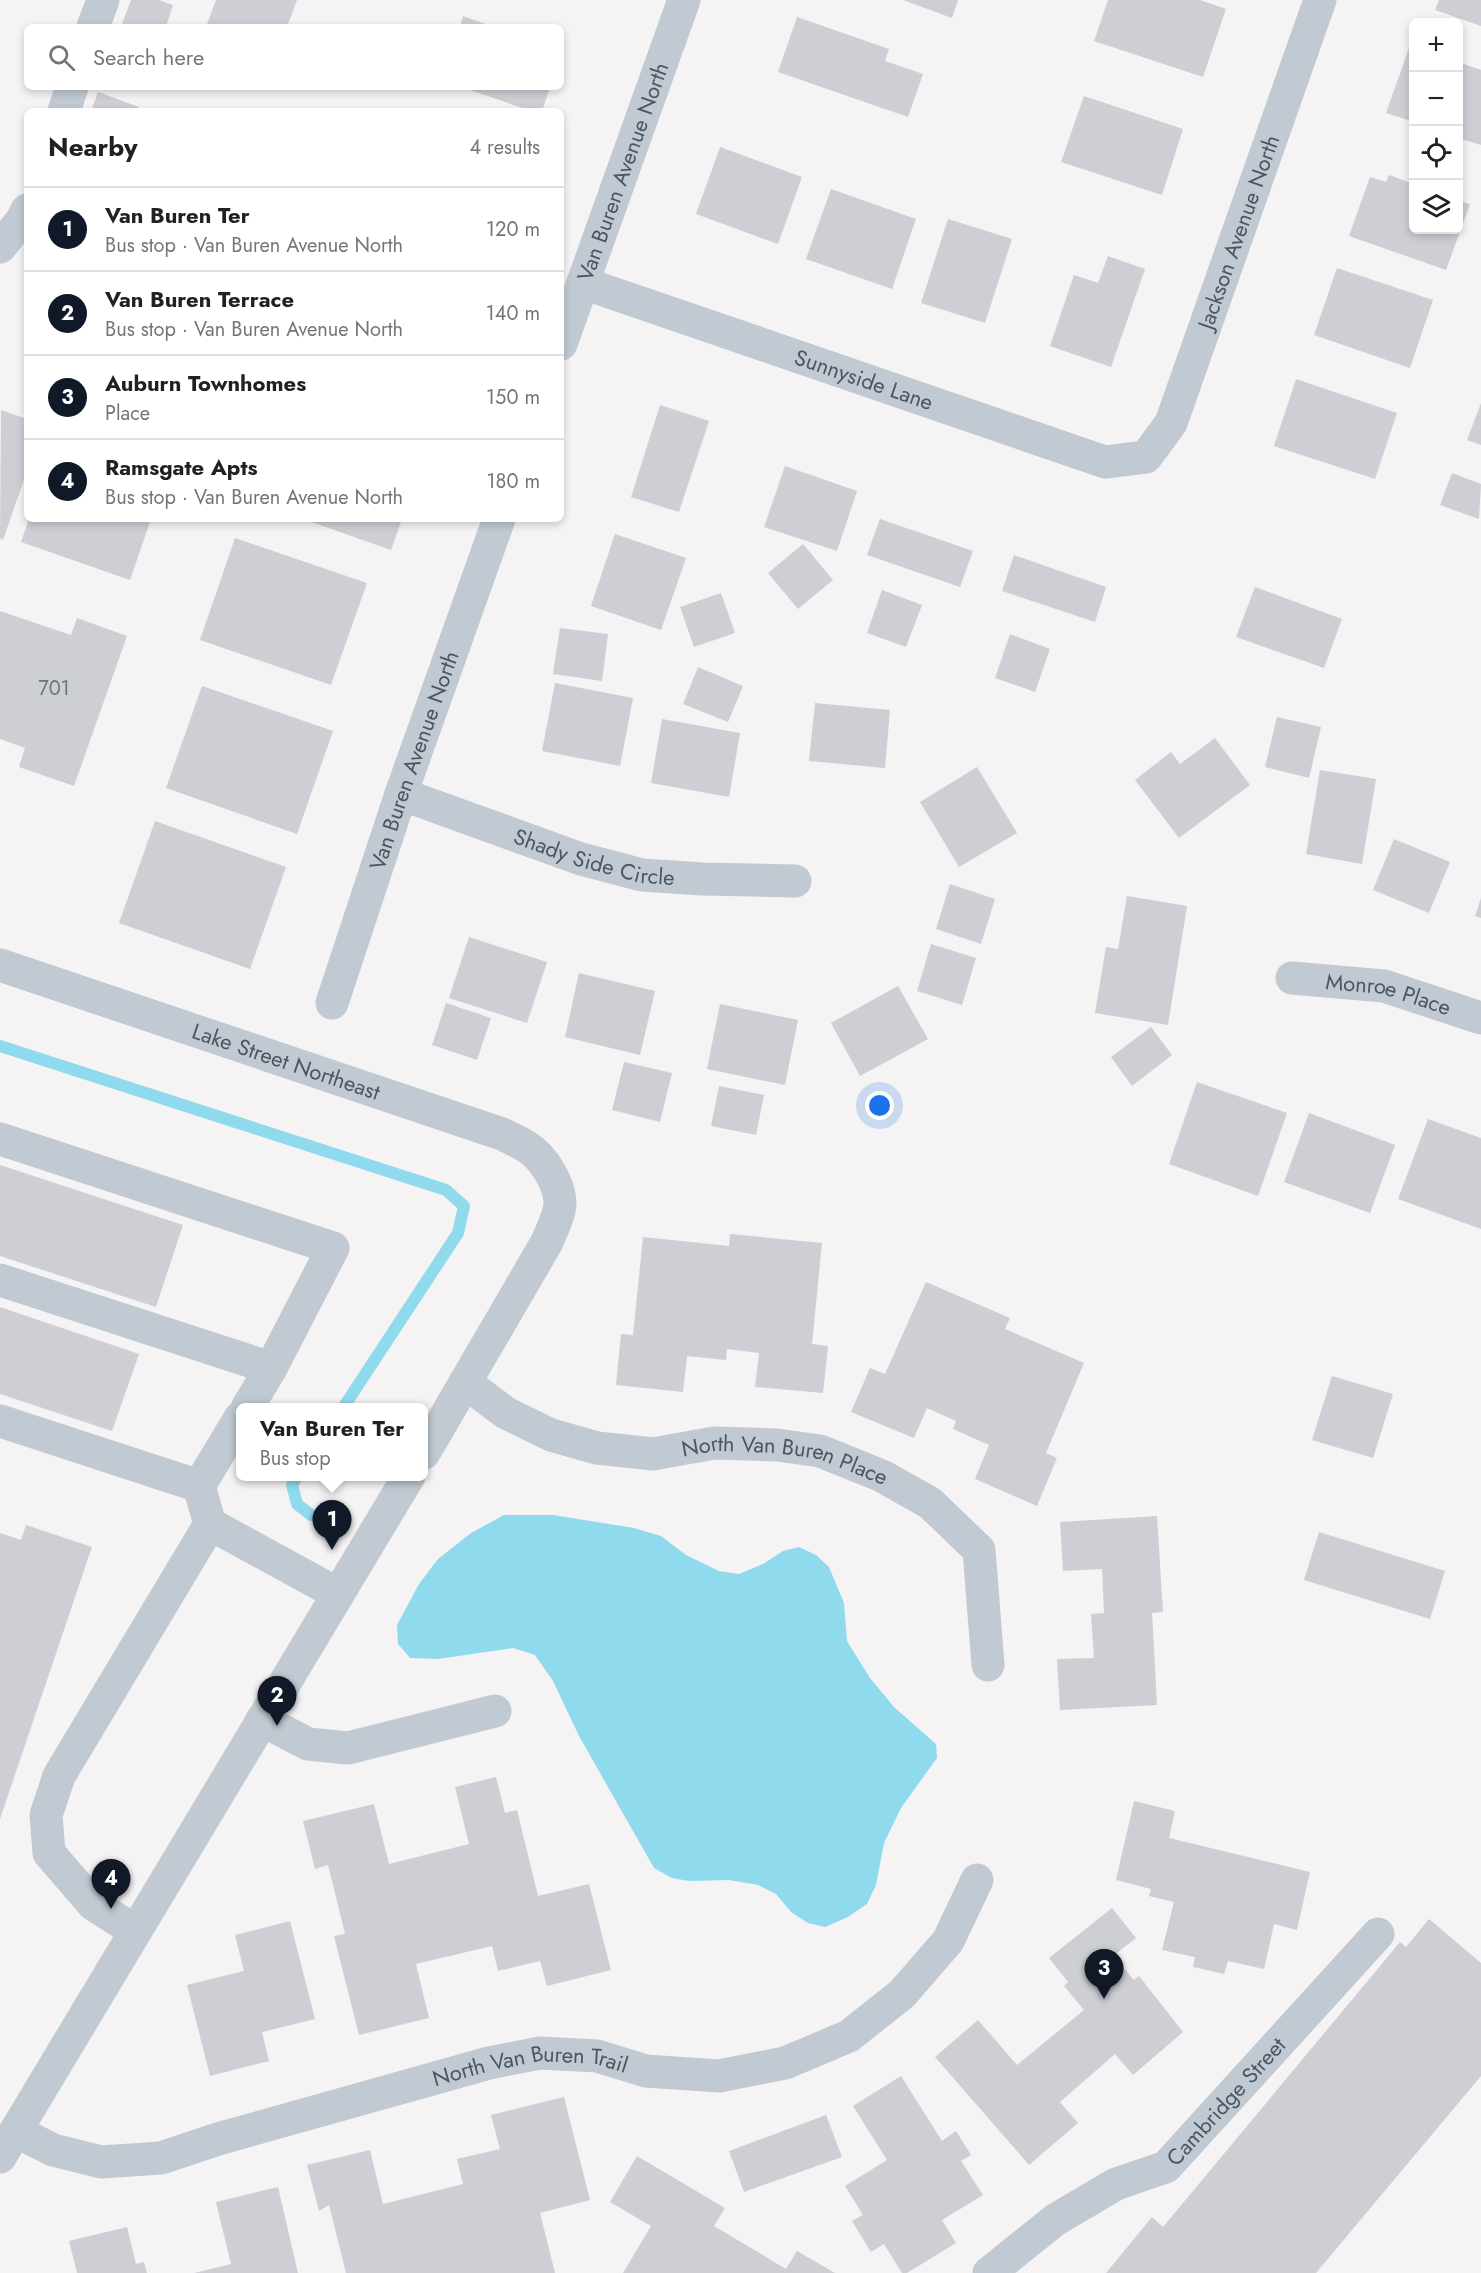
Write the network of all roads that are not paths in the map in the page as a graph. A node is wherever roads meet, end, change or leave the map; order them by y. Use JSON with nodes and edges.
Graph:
{"nodes":[{"id":1,"x":103,"y":0,"type":"edge"},
{"id":2,"x":684,"y":0,"type":"edge"},
{"id":3,"x":1320,"y":0,"type":"edge"},
{"id":4,"x":94,"y":24,"type":"edge"},
{"id":5,"x":71,"y":90,"type":"edge"},
{"id":6,"x":65,"y":108,"type":"edge"},
{"id":7,"x":24,"y":216,"type":"edge"},
{"id":8,"x":0,"y":247,"type":"edge"},
{"id":9,"x":583,"y":283,"type":"junction"},
{"id":10,"x":564,"y":336,"type":"edge"},
{"id":11,"x":1146,"y":457,"type":"joint"},
{"id":12,"x":498,"y":522,"type":"edge"},
{"id":13,"x":401,"y":794,"type":"junction"},
{"id":14,"x":795,"y":881,"type":"dead end"},
{"id":15,"x":0,"y":965,"type":"edge"},
{"id":16,"x":1292,"y":978,"type":"dead end"},
{"id":17,"x":332,"y":1003,"type":"dead end"},
{"id":18,"x":1481,"y":1018,"type":"edge"},
{"id":19,"x":0,"y":1139,"type":"edge"},
{"id":20,"x":0,"y":1281,"type":"edge"},
{"id":21,"x":271,"y":1368,"type":"junction"},
{"id":22,"x":466,"y":1383,"type":"junction"},
{"id":23,"x":249,"y":1403,"type":"edge"},
{"id":24,"x":0,"y":1421,"type":"edge"},
{"id":25,"x":236,"y":1425,"type":"edge"},
{"id":26,"x":428,"y":1445,"type":"edge"},
{"id":27,"x":406,"y":1481,"type":"edge"},
{"id":28,"x":199,"y":1486,"type":"junction"},
{"id":29,"x":210,"y":1524,"type":"junction"},
{"id":30,"x":338,"y":1594,"type":"junction"},
{"id":31,"x":988,"y":1665,"type":"dead end"},
{"id":32,"x":495,"y":1711,"type":"dead end"},
{"id":33,"x":262,"y":1720,"type":"junction"},
{"id":34,"x":977,"y":1880,"type":"dead end"},
{"id":35,"x":135,"y":1931,"type":"junction"},
{"id":36,"x":1378,"y":1934,"type":"dead end"},
{"id":37,"x":8,"y":2144,"type":"edge"},
{"id":38,"x":989,"y":2273,"type":"edge"}],
"edges":[{"from":1,"to":4,"type":"street"},
{"from":2,"to":9,"type":"street","name":"Van Buren Avenue North"},
{"from":3,"to":11,"type":"street","name":"Jackson Avenue North"},
{"from":5,"to":6,"type":"street"},
{"from":7,"to":8,"type":"street"},
{"from":9,"to":10,"type":"street","name":"Van Buren Avenue North"},
{"from":9,"to":11,"type":"street","name":"Sunnyside Lane"},
{"from":12,"to":13,"type":"street","name":"Van Buren Avenue North"},
{"from":13,"to":14,"type":"street","name":"Shady Side Circle"},
{"from":13,"to":17,"type":"street","name":"Van Buren Avenue North"},
{"from":15,"to":22,"type":"street","name":"Lake Street Northeast"},
{"from":16,"to":18,"type":"street","name":"Monroe Place"},
{"from":19,"to":21,"type":"street"},
{"from":20,"to":21,"type":"street"},
{"from":21,"to":23,"type":"street"},
{"from":22,"to":26,"type":"street"},
{"from":22,"to":31,"type":"street","name":"North Van Buren Place"},
{"from":24,"to":28,"type":"street"},
{"from":25,"to":28,"type":"street"},
{"from":27,"to":30,"type":"street"},
{"from":28,"to":29,"type":"street"},
{"from":29,"to":30,"type":"street"},
{"from":29,"to":35,"type":"street"},
{"from":30,"to":33,"type":"street"},
{"from":32,"to":33,"type":"street"},
{"from":33,"to":35,"type":"street"},
{"from":34,"to":37,"type":"street","name":"North Van Buren Trail"},
{"from":35,"to":37,"type":"street"},
{"from":36,"to":38,"type":"street","name":"Cambridge Street"}]}
